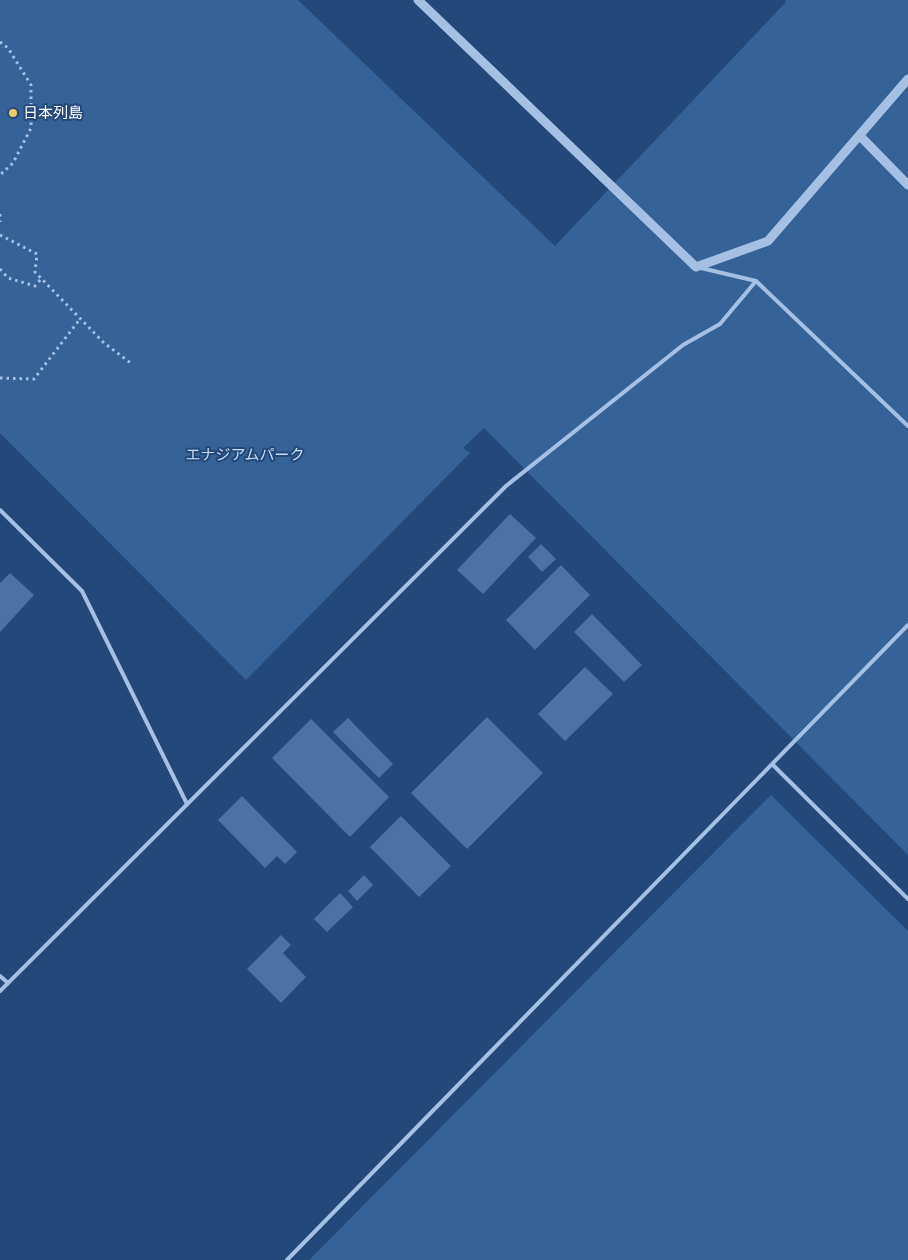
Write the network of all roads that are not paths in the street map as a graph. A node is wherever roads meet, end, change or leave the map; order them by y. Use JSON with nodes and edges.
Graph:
{"nodes":[{"id":1,"x":418,"y":0,"type":"edge"},
{"id":2,"x":908,"y":79,"type":"edge"},
{"id":3,"x":860,"y":136,"type":"junction"},
{"id":4,"x":908,"y":185,"type":"edge"},
{"id":5,"x":696,"y":267,"type":"junction"},
{"id":6,"x":756,"y":281,"type":"junction"},
{"id":7,"x":908,"y":426,"type":"edge"},
{"id":8,"x":0,"y":510,"type":"edge"},
{"id":9,"x":908,"y":625,"type":"edge"},
{"id":10,"x":773,"y":765,"type":"junction"},
{"id":11,"x":187,"y":804,"type":"junction"},
{"id":12,"x":908,"y":899,"type":"edge"},
{"id":13,"x":0,"y":976,"type":"edge"},
{"id":14,"x":8,"y":983,"type":"junction"},
{"id":15,"x":0,"y":991,"type":"edge"},
{"id":16,"x":287,"y":1260,"type":"edge"}],
"edges":[{"from":1,"to":5,"type":"street"},
{"from":2,"to":3,"type":"street"},
{"from":3,"to":4,"type":"street"},
{"from":3,"to":5,"type":"street"},
{"from":5,"to":6,"type":"lane"},
{"from":6,"to":7,"type":"lane"},
{"from":6,"to":11,"type":"lane"},
{"from":8,"to":11,"type":"lane"},
{"from":9,"to":10,"type":"lane"},
{"from":10,"to":12,"type":"lane"},
{"from":10,"to":16,"type":"lane"},
{"from":11,"to":14,"type":"lane"},
{"from":13,"to":14,"type":"lane"},
{"from":14,"to":15,"type":"lane"}]}
